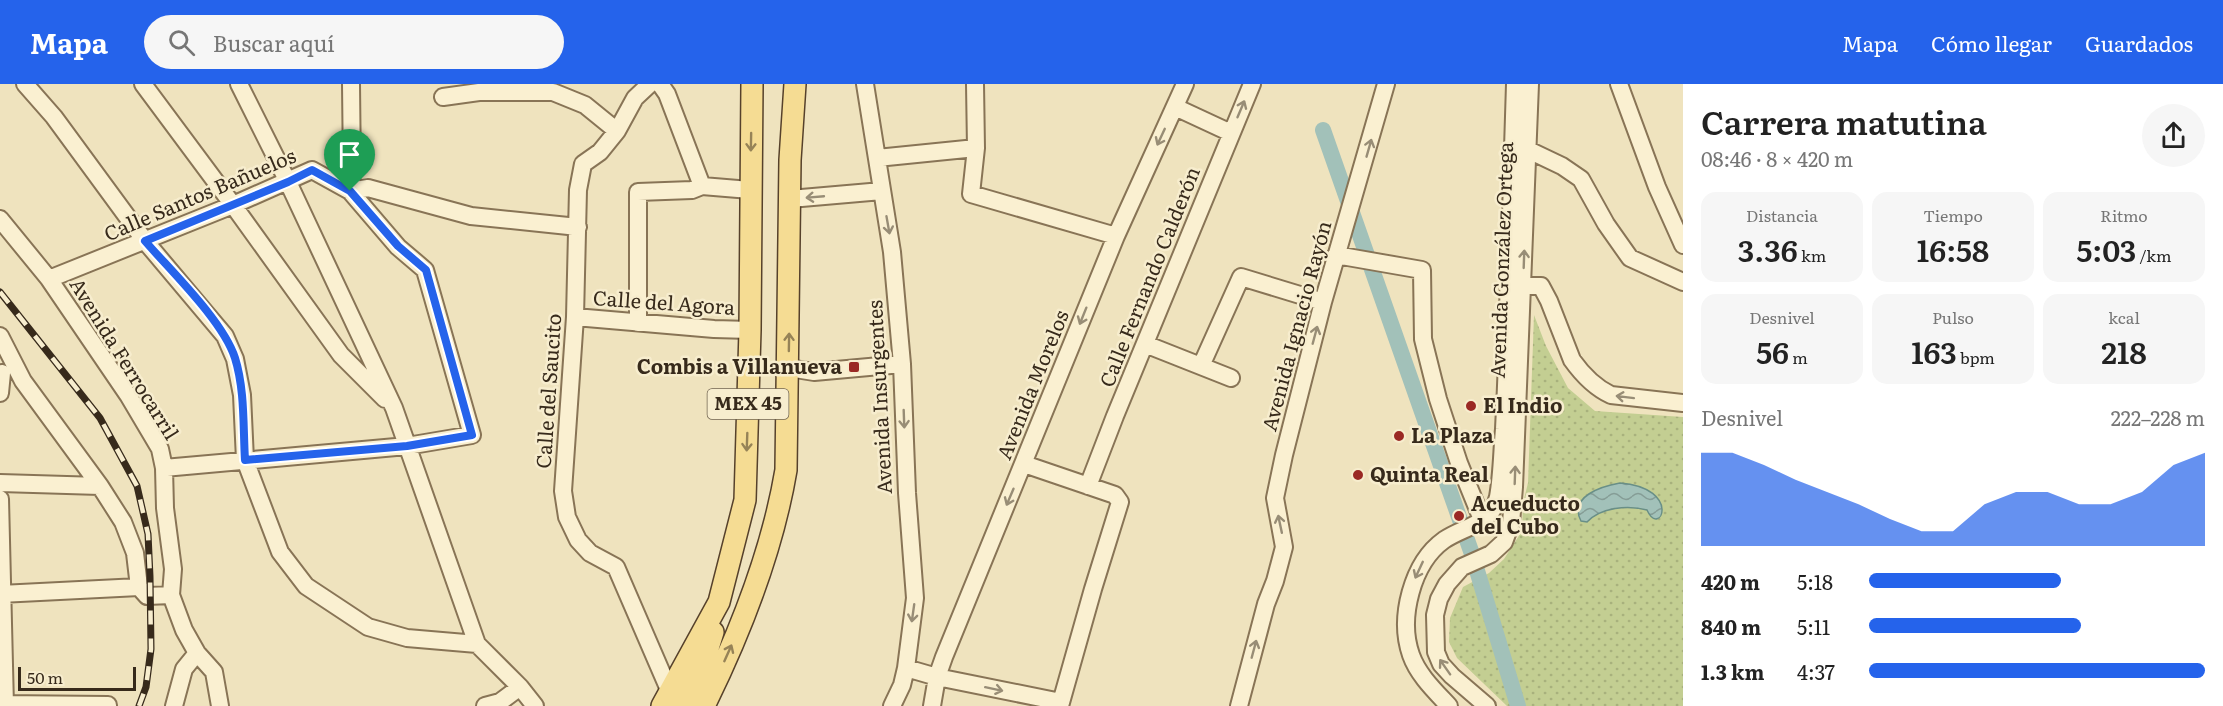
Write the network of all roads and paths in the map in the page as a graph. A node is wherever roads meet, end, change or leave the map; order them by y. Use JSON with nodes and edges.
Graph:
{"nodes":[{"id":1,"x":25,"y":84,"type":"edge"},
{"id":2,"x":143,"y":84,"type":"edge"},
{"id":3,"x":239,"y":84,"type":"edge"},
{"id":4,"x":351,"y":84,"type":"edge"},
{"id":5,"x":650,"y":84,"type":"edge"},
{"id":6,"x":660,"y":84,"type":"edge"},
{"id":7,"x":752,"y":84,"type":"edge"},
{"id":8,"x":795,"y":84,"type":"edge"},
{"id":9,"x":865,"y":84,"type":"edge"},
{"id":10,"x":975,"y":84,"type":"edge"},
{"id":11,"x":1185,"y":84,"type":"edge"},
{"id":12,"x":1252,"y":84,"type":"edge"},
{"id":13,"x":1386,"y":84,"type":"edge"},
{"id":14,"x":1515,"y":84,"type":"edge"},
{"id":15,"x":1530,"y":84,"type":"edge"},
{"id":16,"x":1619,"y":84,"type":"edge"},
{"id":17,"x":479,"y":88,"type":"edge"},
{"id":18,"x":442,"y":97,"type":"dead end"},
{"id":19,"x":1175,"y":106,"type":"junction"},
{"id":20,"x":617,"y":131,"type":"junction"},
{"id":21,"x":1231,"y":133,"type":"junction"},
{"id":22,"x":1520,"y":146,"type":"junction"},
{"id":23,"x":975,"y":148,"type":"junction"},
{"id":24,"x":877,"y":158,"type":"junction"},
{"id":25,"x":288,"y":182,"type":"junction"},
{"id":26,"x":702,"y":186,"type":"junction"},
{"id":27,"x":750,"y":190,"type":"junction"},
{"id":28,"x":350,"y":191,"type":"junction"},
{"id":29,"x":882,"y":191,"type":"junction"},
{"id":30,"x":790,"y":200,"type":"junction"},
{"id":31,"x":233,"y":205,"type":"junction"},
{"id":32,"x":0,"y":219,"type":"edge"},
{"id":33,"x":578,"y":227,"type":"junction"},
{"id":34,"x":1116,"y":236,"type":"junction"},
{"id":35,"x":145,"y":241,"type":"junction"},
{"id":36,"x":1683,"y":245,"type":"edge"},
{"id":37,"x":1336,"y":255,"type":"junction"},
{"id":38,"x":49,"y":279,"type":"junction"},
{"id":39,"x":1683,"y":282,"type":"edge"},
{"id":40,"x":1516,"y":286,"type":"junction"},
{"id":41,"x":1323,"y":302,"type":"junction"},
{"id":42,"x":574,"y":317,"type":"junction"},
{"id":43,"x":638,"y":323,"type":"junction"},
{"id":44,"x":750,"y":330,"type":"junction"},
{"id":45,"x":0,"y":336,"type":"edge"},
{"id":46,"x":1145,"y":344,"type":"junction"},
{"id":47,"x":902,"y":364,"type":"junction"},
{"id":48,"x":1201,"y":366,"type":"junction"},
{"id":49,"x":789,"y":368,"type":"junction"},
{"id":50,"x":5,"y":371,"type":"edge"},
{"id":51,"x":1231,"y":378,"type":"dead end"},
{"id":52,"x":0,"y":393,"type":"edge"},
{"id":53,"x":1683,"y":403,"type":"edge"},
{"id":54,"x":394,"y":408,"type":"junction"},
{"id":55,"x":407,"y":446,"type":"junction"},
{"id":56,"x":245,"y":460,"type":"junction"},
{"id":57,"x":1024,"y":464,"type":"junction"},
{"id":58,"x":164,"y":468,"type":"junction"},
{"id":59,"x":0,"y":483,"type":"edge"},
{"id":60,"x":100,"y":486,"type":"junction"},
{"id":61,"x":1088,"y":486,"type":"junction"},
{"id":62,"x":0,"y":499,"type":"edge"},
{"id":63,"x":1483,"y":522,"type":"junction"},
{"id":64,"x":139,"y":587,"type":"junction"},
{"id":65,"x":1,"y":594,"type":"edge"},
{"id":66,"x":171,"y":595,"type":"junction"},
{"id":67,"x":477,"y":644,"type":"junction"},
{"id":68,"x":197,"y":653,"type":"junction"},
{"id":69,"x":906,"y":668,"type":"junction"},
{"id":70,"x":937,"y":677,"type":"junction"},
{"id":71,"x":520,"y":687,"type":"junction"},
{"id":72,"x":672,"y":701,"type":"edge"},
{"id":73,"x":1060,"y":704,"type":"edge"},
{"id":74,"x":3,"y":705,"type":"edge"},
{"id":75,"x":108,"y":705,"type":"edge"},
{"id":76,"x":174,"y":706,"type":"edge"},
{"id":77,"x":220,"y":706,"type":"edge"},
{"id":78,"x":485,"y":706,"type":"edge"},
{"id":79,"x":535,"y":706,"type":"edge"},
{"id":80,"x":704,"y":706,"type":"edge"},
{"id":81,"x":892,"y":706,"type":"edge"},
{"id":82,"x":932,"y":706,"type":"edge"},
{"id":83,"x":1239,"y":706,"type":"edge"},
{"id":84,"x":1449,"y":706,"type":"edge"},
{"id":85,"x":1487,"y":706,"type":"edge"}],
"edges":[{"from":1,"to":35,"type":"street"},
{"from":2,"to":31,"type":"street"},
{"from":3,"to":25,"type":"street"},
{"from":4,"to":28,"type":"street"},
{"from":5,"to":20,"type":"street","name":"Calle del Saucito"},
{"from":6,"to":26,"type":"street"},
{"from":7,"to":27,"type":"main road","number":"MEX 45","one_way":true},
{"from":8,"to":30,"type":"main road","number":"MEX 45"},
{"from":9,"to":24,"type":"street","name":"Avenida Insurgentes"},
{"from":10,"to":23,"type":"street"},
{"from":11,"to":19,"type":"street","name":"Avenida Morelos"},
{"from":21,"to":12,"type":"street","name":"Calle Fernando Calderón","one_way":true},
{"from":37,"to":13,"type":"street","name":"Avenida Ignacio Rayón","one_way":true},
{"from":14,"to":22,"type":"street","name":"Avenida González Ortega"},
{"from":15,"to":22,"type":"street","name":"Avenida González Ortega"},
{"from":16,"to":36,"type":"street"},
{"from":17,"to":18,"type":"street"},
{"from":17,"to":20,"type":"street"},
{"from":19,"to":21,"type":"street"},
{"from":19,"to":34,"type":"street","name":"Avenida Morelos","one_way":true},
{"from":20,"to":33,"type":"street","name":"Calle del Saucito"},
{"from":21,"to":46,"type":"street","name":"Calle Fernando Calderón"},
{"from":22,"to":39,"type":"street"},
{"from":22,"to":40,"type":"street","name":"Avenida González Ortega"},
{"from":23,"to":24,"type":"street"},
{"from":23,"to":34,"type":"street"},
{"from":24,"to":29,"type":"street","name":"Avenida Insurgentes"},
{"from":25,"to":28,"type":"street","name":"Calle Santos Bañuelos"},
{"from":25,"to":31,"type":"street","name":"Calle Santos Bañuelos"},
{"from":25,"to":54,"type":"street"},
{"from":26,"to":27,"type":"street"},
{"from":26,"to":43,"type":"street"},
{"from":27,"to":44,"type":"main road","number":"MEX 45"},
{"from":28,"to":33,"type":"street","name":"Calle Santos Bañuelos"},
{"from":28,"to":55,"type":"street"},
{"from":29,"to":30,"type":"street","one_way":true},
{"from":29,"to":47,"type":"street","name":"Avenida Insurgentes","one_way":true},
{"from":49,"to":30,"type":"main road","number":"MEX 45","one_way":true},
{"from":31,"to":35,"type":"street","name":"Calle Santos Bañuelos"},
{"from":31,"to":54,"type":"street"},
{"from":32,"to":38,"type":"street","name":"Avenida Ferrocarril"},
{"from":33,"to":42,"type":"street","name":"Calle del Saucito"},
{"from":34,"to":57,"type":"street","name":"Avenida Morelos","one_way":true},
{"from":35,"to":38,"type":"street","name":"Calle Santos Bañuelos"},
{"from":35,"to":56,"type":"street"},
{"from":37,"to":41,"type":"street","name":"Avenida Ignacio Rayón"},
{"from":37,"to":63,"type":"street"},
{"from":38,"to":58,"type":"street","name":"Avenida Ferrocarril"},
{"from":53,"to":40,"type":"street","one_way":true},
{"from":40,"to":63,"type":"street","name":"Avenida González Ortega"},
{"from":85,"to":40,"type":"street","name":"Avenida González Ortega","one_way":true},
{"from":41,"to":48,"type":"street"},
{"from":83,"to":41,"type":"street","name":"Avenida Ignacio Rayón","one_way":true},
{"from":42,"to":43,"type":"street","name":"Calle del Agora"},
{"from":42,"to":72,"type":"street","name":"Calle del Saucito"},
{"from":43,"to":44,"type":"street","name":"Calle del Agora"},
{"from":44,"to":72,"type":"main road","number":"MEX 45","one_way":true},
{"from":45,"to":50,"type":"street"},
{"from":46,"to":48,"type":"street"},
{"from":46,"to":61,"type":"street","name":"Calle Fernando Calderón"},
{"from":47,"to":49,"type":"street"},
{"from":47,"to":69,"type":"street","name":"Avenida Insurgentes","one_way":true},
{"from":48,"to":51,"type":"street"},
{"from":80,"to":49,"type":"main road","number":"MEX 45","one_way":true},
{"from":50,"to":52,"type":"street"},
{"from":50,"to":60,"type":"street"},
{"from":54,"to":55,"type":"street"},
{"from":55,"to":56,"type":"street"},
{"from":55,"to":67,"type":"street"},
{"from":56,"to":58,"type":"street"},
{"from":56,"to":67,"type":"street"},
{"from":57,"to":61,"type":"street"},
{"from":57,"to":70,"type":"street","name":"Avenida Morelos","one_way":true},
{"from":58,"to":66,"type":"street","name":"Avenida Ferrocarril"},
{"from":59,"to":60,"type":"street"},
{"from":60,"to":64,"type":"street"},
{"from":61,"to":73,"type":"street"},
{"from":62,"to":65,"type":"street"},
{"from":63,"to":84,"type":"street","one_way":true},
{"from":64,"to":65,"type":"street"},
{"from":64,"to":66,"type":"street"},
{"from":65,"to":74,"type":"street"},
{"from":66,"to":68,"type":"street","name":"Avenida Ferrocarril"},
{"from":67,"to":71,"type":"street"},
{"from":68,"to":76,"type":"street"},
{"from":68,"to":77,"type":"street","name":"Avenida Ferrocarril"},
{"from":69,"to":70,"type":"street"},
{"from":69,"to":81,"type":"street","name":"Avenida Insurgentes"},
{"from":70,"to":73,"type":"street","one_way":true},
{"from":70,"to":82,"type":"street","name":"Avenida Morelos"},
{"from":71,"to":78,"type":"street"},
{"from":71,"to":79,"type":"street"},
{"from":74,"to":75,"type":"street"}]}
